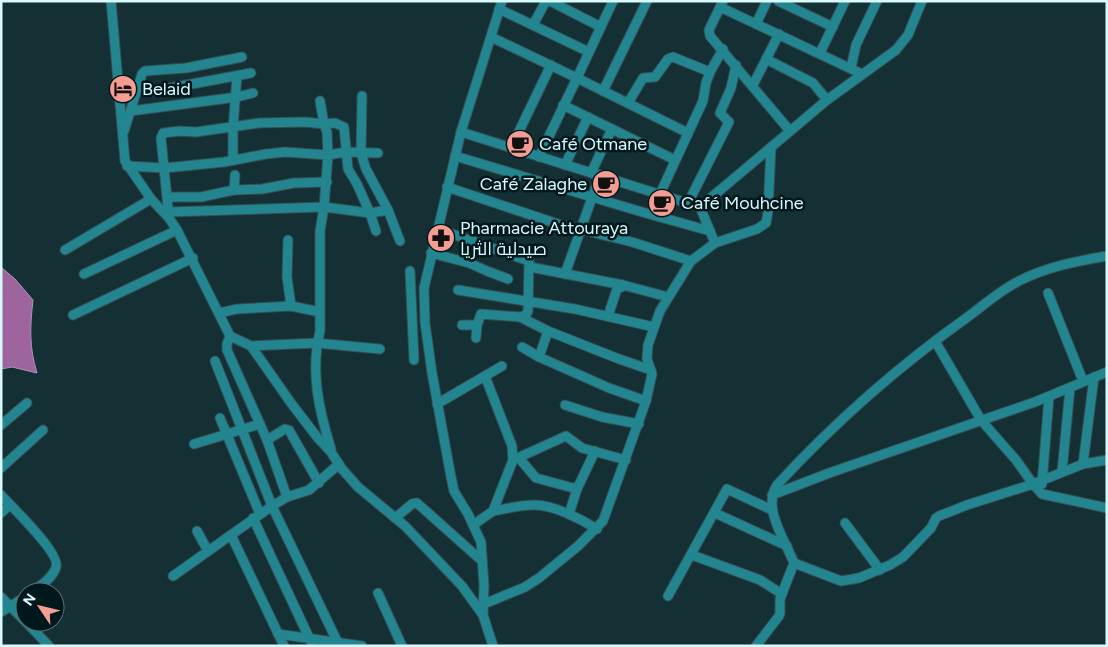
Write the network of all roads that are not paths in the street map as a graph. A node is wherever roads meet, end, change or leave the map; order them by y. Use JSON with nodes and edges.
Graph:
{"nodes":[{"id":1,"x":111,"y":1,"type":"edge"},
{"id":2,"x":548,"y":1,"type":"edge"},
{"id":3,"x":613,"y":1,"type":"edge"},
{"id":4,"x":647,"y":1,"type":"edge"},
{"id":5,"x":767,"y":1,"type":"edge"},
{"id":6,"x":778,"y":1,"type":"edge"},
{"id":7,"x":845,"y":1,"type":"edge"},
{"id":8,"x":877,"y":1,"type":"edge"},
{"id":9,"x":922,"y":1,"type":"edge"},
{"id":10,"x":722,"y":4,"type":"edge"},
{"id":11,"x":501,"y":5,"type":"edge"},
{"id":12,"x":756,"y":24,"type":"junction"},
{"id":13,"x":533,"y":25,"type":"junction"},
{"id":14,"x":833,"y":26,"type":"junction"},
{"id":15,"x":601,"y":28,"type":"junction"},
{"id":16,"x":778,"y":34,"type":"junction"},
{"id":17,"x":491,"y":37,"type":"junction"},
{"id":18,"x":723,"y":49,"type":"junction"},
{"id":19,"x":589,"y":52,"type":"junction"},
{"id":20,"x":820,"y":53,"type":"junction"},
{"id":21,"x":242,"y":57,"type":"dead end"},
{"id":22,"x":766,"y":60,"type":"junction"},
{"id":23,"x":551,"y":65,"type":"junction"},
{"id":24,"x":736,"y":65,"type":"junction"},
{"id":25,"x":851,"y":68,"type":"junction"},
{"id":26,"x":710,"y":72,"type":"junction"},
{"id":27,"x":251,"y":73,"type":"dead end"},
{"id":28,"x":862,"y":74,"type":"junction"},
{"id":29,"x":237,"y":76,"type":"junction"},
{"id":30,"x":577,"y":78,"type":"junction"},
{"id":31,"x":753,"y":86,"type":"junction"},
{"id":32,"x":154,"y":91,"type":"dead end"},
{"id":33,"x":603,"y":91,"type":"junction"},
{"id":34,"x":253,"y":93,"type":"dead end"},
{"id":35,"x":362,"y":96,"type":"dead end"},
{"id":36,"x":237,"y":97,"type":"junction"},
{"id":37,"x":827,"y":100,"type":"junction"},
{"id":38,"x":320,"y":101,"type":"dead end"},
{"id":39,"x":628,"y":103,"type":"junction"},
{"id":40,"x":563,"y":106,"type":"junction"},
{"id":41,"x":131,"y":111,"type":"junction"},
{"id":42,"x":588,"y":117,"type":"junction"},
{"id":43,"x":324,"y":124,"type":"junction"},
{"id":44,"x":232,"y":128,"type":"junction"},
{"id":45,"x":612,"y":129,"type":"junction"},
{"id":46,"x":790,"y":131,"type":"junction"},
{"id":47,"x":461,"y":132,"type":"junction"},
{"id":48,"x":688,"y":133,"type":"junction"},
{"id":49,"x":123,"y":134,"type":"junction"},
{"id":50,"x":771,"y":147,"type":"junction"},
{"id":51,"x":511,"y":148,"type":"junction"},
{"id":52,"x":346,"y":152,"type":"junction"},
{"id":53,"x":361,"y":153,"type":"junction"},
{"id":54,"x":378,"y":153,"type":"dead end"},
{"id":55,"x":328,"y":155,"type":"junction"},
{"id":56,"x":455,"y":156,"type":"junction"},
{"id":57,"x":539,"y":157,"type":"junction"},
{"id":58,"x":233,"y":160,"type":"junction"},
{"id":59,"x":675,"y":160,"type":"junction"},
{"id":60,"x":565,"y":164,"type":"junction"},
{"id":61,"x":127,"y":166,"type":"junction"},
{"id":62,"x":165,"y":168,"type":"junction"},
{"id":63,"x":595,"y":174,"type":"junction"},
{"id":64,"x":235,"y":175,"type":"dead end"},
{"id":65,"x":327,"y":182,"type":"junction"},
{"id":66,"x":447,"y":187,"type":"junction"},
{"id":67,"x":234,"y":190,"type":"junction"},
{"id":68,"x":660,"y":194,"type":"junction"},
{"id":69,"x":167,"y":197,"type":"junction"},
{"id":70,"x":592,"y":197,"type":"junction"},
{"id":71,"x":151,"y":199,"type":"junction"},
{"id":72,"x":688,"y":203,"type":"junction"},
{"id":73,"x":700,"y":206,"type":"junction"},
{"id":74,"x":324,"y":207,"type":"junction"},
{"id":75,"x":388,"y":210,"type":"junction"},
{"id":76,"x":370,"y":214,"type":"junction"},
{"id":77,"x":169,"y":215,"type":"junction"},
{"id":78,"x":438,"y":229,"type":"junction"},
{"id":79,"x":177,"y":230,"type":"junction"},
{"id":80,"x":580,"y":230,"type":"junction"},
{"id":81,"x":376,"y":231,"type":"dead end"},
{"id":82,"x":710,"y":231,"type":"junction"},
{"id":83,"x":288,"y":240,"type":"dead end"},
{"id":84,"x":400,"y":241,"type":"dead end"},
{"id":85,"x":715,"y":243,"type":"junction"},
{"id":86,"x":64,"y":250,"type":"dead end"},
{"id":87,"x":432,"y":253,"type":"junction"},
{"id":88,"x":1107,"y":256,"type":"edge"},
{"id":89,"x":193,"y":258,"type":"junction"},
{"id":90,"x":691,"y":261,"type":"junction"},
{"id":91,"x":530,"y":267,"type":"junction"},
{"id":92,"x":410,"y":272,"type":"dead end"},
{"id":93,"x":84,"y":274,"type":"dead end"},
{"id":94,"x":565,"y":274,"type":"junction"},
{"id":95,"x":508,"y":279,"type":"dead end"},
{"id":96,"x":623,"y":285,"type":"junction"},
{"id":97,"x":458,"y":290,"type":"dead end"},
{"id":98,"x":1048,"y":293,"type":"dead end"},
{"id":99,"x":668,"y":297,"type":"junction"},
{"id":100,"x":509,"y":298,"type":"junction"},
{"id":101,"x":529,"y":300,"type":"junction"},
{"id":102,"x":290,"y":306,"type":"junction"},
{"id":103,"x":320,"y":312,"type":"junction"},
{"id":104,"x":219,"y":313,"type":"junction"},
{"id":105,"x":73,"y":315,"type":"dead end"},
{"id":106,"x":506,"y":316,"type":"junction"},
{"id":107,"x":608,"y":316,"type":"junction"},
{"id":108,"x":520,"y":317,"type":"junction"},
{"id":109,"x":425,"y":323,"type":"junction"},
{"id":110,"x":412,"y":324,"type":"junction"},
{"id":111,"x":477,"y":325,"type":"junction"},
{"id":112,"x":462,"y":326,"type":"dead end"},
{"id":113,"x":654,"y":327,"type":"junction"},
{"id":114,"x":548,"y":331,"type":"junction"},
{"id":115,"x":230,"y":336,"type":"junction"},
{"id":116,"x":476,"y":338,"type":"dead end"},
{"id":117,"x":935,"y":341,"type":"junction"},
{"id":118,"x":316,"y":343,"type":"junction"},
{"id":119,"x":251,"y":346,"type":"junction"},
{"id":120,"x":522,"y":347,"type":"dead end"},
{"id":121,"x":380,"y":349,"type":"dead end"},
{"id":122,"x":539,"y":357,"type":"junction"},
{"id":123,"x":414,"y":360,"type":"dead end"},
{"id":124,"x":215,"y":362,"type":"dead end"},
{"id":125,"x":502,"y":366,"type":"dead end"},
{"id":126,"x":651,"y":370,"type":"junction"},
{"id":127,"x":1107,"y":372,"type":"edge"},
{"id":128,"x":485,"y":376,"type":"junction"},
{"id":129,"x":1094,"y":377,"type":"junction"},
{"id":130,"x":1083,"y":381,"type":"junction"},
{"id":131,"x":1070,"y":388,"type":"junction"},
{"id":132,"x":1049,"y":397,"type":"junction"},
{"id":133,"x":646,"y":401,"type":"junction"},
{"id":134,"x":28,"y":403,"type":"dead end"},
{"id":135,"x":437,"y":404,"type":"junction"},
{"id":136,"x":565,"y":405,"type":"dead end"},
{"id":137,"x":220,"y":418,"type":"dead end"},
{"id":138,"x":981,"y":420,"type":"junction"},
{"id":139,"x":260,"y":424,"type":"junction"},
{"id":140,"x":639,"y":424,"type":"junction"},
{"id":141,"x":1,"y":425,"type":"edge"},
{"id":142,"x":241,"y":429,"type":"junction"},
{"id":143,"x":43,"y":430,"type":"dead end"},
{"id":144,"x":226,"y":434,"type":"junction"},
{"id":145,"x":267,"y":440,"type":"junction"},
{"id":146,"x":194,"y":444,"type":"dead end"},
{"id":147,"x":594,"y":451,"type":"junction"},
{"id":148,"x":331,"y":452,"type":"junction"},
{"id":149,"x":516,"y":459,"type":"junction"},
{"id":150,"x":626,"y":460,"type":"junction"},
{"id":151,"x":1107,"y":460,"type":"edge"},
{"id":152,"x":339,"y":464,"type":"junction"},
{"id":153,"x":1083,"y":464,"type":"junction"},
{"id":154,"x":1,"y":468,"type":"edge"},
{"id":155,"x":1062,"y":472,"type":"junction"},
{"id":156,"x":319,"y":482,"type":"junction"},
{"id":157,"x":1037,"y":482,"type":"junction"},
{"id":158,"x":577,"y":488,"type":"junction"},
{"id":159,"x":1,"y":495,"type":"edge"},
{"id":160,"x":772,"y":495,"type":"junction"},
{"id":161,"x":288,"y":497,"type":"junction"},
{"id":162,"x":10,"y":505,"type":"junction"},
{"id":163,"x":272,"y":506,"type":"junction"},
{"id":164,"x":1107,"y":508,"type":"edge"},
{"id":165,"x":772,"y":510,"type":"junction"},
{"id":166,"x":494,"y":511,"type":"junction"},
{"id":167,"x":715,"y":512,"type":"junction"},
{"id":168,"x":1,"y":513,"type":"edge"},
{"id":169,"x":570,"y":514,"type":"junction"},
{"id":170,"x":257,"y":516,"type":"junction"},
{"id":171,"x":395,"y":518,"type":"junction"},
{"id":172,"x":844,"y":523,"type":"dead end"},
{"id":173,"x":473,"y":525,"type":"junction"},
{"id":174,"x":597,"y":529,"type":"junction"},
{"id":175,"x":197,"y":531,"type":"dead end"},
{"id":176,"x":230,"y":535,"type":"junction"},
{"id":177,"x":787,"y":546,"type":"junction"},
{"id":178,"x":208,"y":551,"type":"junction"},
{"id":179,"x":692,"y":555,"type":"junction"},
{"id":180,"x":482,"y":561,"type":"junction"},
{"id":181,"x":794,"y":563,"type":"junction"},
{"id":182,"x":880,"y":570,"type":"junction"},
{"id":183,"x":173,"y":576,"type":"dead end"},
{"id":184,"x":42,"y":582,"type":"edge"},
{"id":185,"x":378,"y":593,"type":"dead end"},
{"id":186,"x":782,"y":594,"type":"junction"},
{"id":187,"x":668,"y":596,"type":"dead end"},
{"id":188,"x":1,"y":597,"type":"edge"},
{"id":189,"x":15,"y":604,"type":"edge"},
{"id":190,"x":484,"y":604,"type":"junction"},
{"id":191,"x":11,"y":607,"type":"junction"},
{"id":192,"x":15,"y":611,"type":"edge"},
{"id":193,"x":1,"y":612,"type":"edge"},
{"id":194,"x":483,"y":615,"type":"junction"},
{"id":195,"x":35,"y":632,"type":"edge"},
{"id":196,"x":278,"y":634,"type":"junction"},
{"id":197,"x":311,"y":642,"type":"edge"},
{"id":198,"x":338,"y":644,"type":"junction"},
{"id":199,"x":49,"y":646,"type":"edge"},
{"id":200,"x":284,"y":646,"type":"edge"},
{"id":201,"x":362,"y":646,"type":"edge"},
{"id":202,"x":402,"y":646,"type":"edge"},
{"id":203,"x":493,"y":646,"type":"edge"},
{"id":204,"x":756,"y":646,"type":"edge"}],
"edges":[{"from":1,"to":49,"type":"street"},
{"from":2,"to":13,"type":"street"},
{"from":2,"to":15,"type":"street"},
{"from":3,"to":15,"type":"street"},
{"from":4,"to":33,"type":"street"},
{"from":5,"to":12,"type":"street"},
{"from":6,"to":14,"type":"street"},
{"from":7,"to":14,"type":"street"},
{"from":8,"to":25,"type":"street"},
{"from":9,"to":28,"type":"street"},
{"from":10,"to":12,"type":"street"},
{"from":10,"to":18,"type":"street"},
{"from":11,"to":13,"type":"street"},
{"from":11,"to":17,"type":"street"},
{"from":12,"to":16,"type":"street"},
{"from":13,"to":19,"type":"street"},
{"from":14,"to":20,"type":"street"},
{"from":15,"to":19,"type":"street"},
{"from":16,"to":20,"type":"street"},
{"from":16,"to":22,"type":"street"},
{"from":17,"to":23,"type":"street"},
{"from":17,"to":47,"type":"street"},
{"from":18,"to":24,"type":"street"},
{"from":18,"to":26,"type":"street"},
{"from":19,"to":30,"type":"street"},
{"from":20,"to":25,"type":"street"},
{"from":21,"to":41,"type":"street"},
{"from":22,"to":31,"type":"street"},
{"from":22,"to":37,"type":"street"},
{"from":23,"to":30,"type":"street"},
{"from":23,"to":51,"type":"street"},
{"from":24,"to":31,"type":"street"},
{"from":24,"to":72,"type":"street"},
{"from":25,"to":28,"type":"street"},
{"from":26,"to":39,"type":"street"},
{"from":26,"to":48,"type":"street"},
{"from":27,"to":29,"type":"street"},
{"from":28,"to":37,"type":"street"},
{"from":29,"to":32,"type":"street"},
{"from":29,"to":36,"type":"street"},
{"from":30,"to":33,"type":"street"},
{"from":30,"to":40,"type":"street"},
{"from":31,"to":46,"type":"street"},
{"from":33,"to":39,"type":"street"},
{"from":34,"to":36,"type":"street"},
{"from":35,"to":53,"type":"street"},
{"from":36,"to":41,"type":"street"},
{"from":36,"to":44,"type":"street"},
{"from":37,"to":46,"type":"street"},
{"from":38,"to":43,"type":"street"},
{"from":39,"to":48,"type":"street"},
{"from":40,"to":42,"type":"street"},
{"from":40,"to":57,"type":"street"},
{"from":41,"to":49,"type":"street"},
{"from":42,"to":45,"type":"street"},
{"from":42,"to":60,"type":"street"},
{"from":43,"to":44,"type":"street"},
{"from":43,"to":52,"type":"street"},
{"from":43,"to":55,"type":"street"},
{"from":44,"to":58,"type":"street"},
{"from":44,"to":62,"type":"street"},
{"from":45,"to":59,"type":"street"},
{"from":45,"to":63,"type":"street"},
{"from":46,"to":50,"type":"street"},
{"from":47,"to":51,"type":"street"},
{"from":47,"to":56,"type":"street"},
{"from":48,"to":59,"type":"street"},
{"from":49,"to":61,"type":"street"},
{"from":50,"to":73,"type":"street"},
{"from":50,"to":85,"type":"street"},
{"from":51,"to":57,"type":"street"},
{"from":52,"to":53,"type":"street"},
{"from":52,"to":55,"type":"street"},
{"from":52,"to":76,"type":"street"},
{"from":53,"to":54,"type":"street"},
{"from":53,"to":75,"type":"street"},
{"from":55,"to":58,"type":"street"},
{"from":55,"to":65,"type":"street"},
{"from":56,"to":66,"type":"street"},
{"from":56,"to":70,"type":"street"},
{"from":57,"to":60,"type":"street"},
{"from":58,"to":62,"type":"street"},
{"from":59,"to":68,"type":"street"},
{"from":60,"to":63,"type":"street"},
{"from":61,"to":62,"type":"street"},
{"from":61,"to":71,"type":"street"},
{"from":62,"to":69,"type":"street"},
{"from":63,"to":68,"type":"street"},
{"from":63,"to":70,"type":"street"},
{"from":64,"to":67,"type":"street"},
{"from":65,"to":67,"type":"street"},
{"from":65,"to":74,"type":"street"},
{"from":66,"to":78,"type":"street"},
{"from":66,"to":80,"type":"street"},
{"from":67,"to":69,"type":"street"},
{"from":68,"to":72,"type":"street"},
{"from":69,"to":77,"type":"street"},
{"from":70,"to":80,"type":"street"},
{"from":70,"to":82,"type":"street"},
{"from":71,"to":77,"type":"street"},
{"from":71,"to":86,"type":"street"},
{"from":72,"to":73,"type":"street"},
{"from":73,"to":82,"type":"street"},
{"from":74,"to":76,"type":"street"},
{"from":74,"to":77,"type":"street"},
{"from":74,"to":103,"type":"street"},
{"from":75,"to":76,"type":"street"},
{"from":75,"to":84,"type":"street"},
{"from":76,"to":81,"type":"street"},
{"from":77,"to":79,"type":"street"},
{"from":78,"to":87,"type":"street"},
{"from":78,"to":91,"type":"street"},
{"from":79,"to":89,"type":"street"},
{"from":79,"to":93,"type":"street"},
{"from":80,"to":90,"type":"street"},
{"from":80,"to":94,"type":"street"},
{"from":82,"to":85,"type":"street"},
{"from":83,"to":102,"type":"street"},
{"from":85,"to":90,"type":"street"},
{"from":87,"to":95,"type":"street"},
{"from":87,"to":109,"type":"street"},
{"from":88,"to":117,"type":"street"},
{"from":89,"to":104,"type":"street"},
{"from":89,"to":105,"type":"street"},
{"from":90,"to":99,"type":"street"},
{"from":91,"to":94,"type":"street"},
{"from":91,"to":101,"type":"street"},
{"from":92,"to":110,"type":"street"},
{"from":94,"to":96,"type":"street"},
{"from":96,"to":99,"type":"street"},
{"from":96,"to":107,"type":"street"},
{"from":97,"to":100,"type":"street"},
{"from":98,"to":130,"type":"street"},
{"from":99,"to":113,"type":"street"},
{"from":100,"to":101,"type":"street"},
{"from":100,"to":106,"type":"street"},
{"from":101,"to":107,"type":"street"},
{"from":101,"to":108,"type":"street"},
{"from":102,"to":103,"type":"street"},
{"from":102,"to":104,"type":"street"},
{"from":103,"to":118,"type":"street"},
{"from":104,"to":115,"type":"street"},
{"from":106,"to":108,"type":"street"},
{"from":106,"to":111,"type":"street"},
{"from":107,"to":113,"type":"street"},
{"from":108,"to":114,"type":"street"},
{"from":109,"to":110,"type":"street"},
{"from":109,"to":135,"type":"street"},
{"from":110,"to":123,"type":"street"},
{"from":111,"to":112,"type":"street"},
{"from":111,"to":116,"type":"street"},
{"from":113,"to":126,"type":"street"},
{"from":114,"to":122,"type":"street"},
{"from":114,"to":126,"type":"street"},
{"from":115,"to":119,"type":"street"},
{"from":115,"to":139,"type":"street"},
{"from":117,"to":138,"type":"street"},
{"from":117,"to":160,"type":"street"},
{"from":118,"to":119,"type":"street"},
{"from":118,"to":121,"type":"street"},
{"from":118,"to":148,"type":"street"},
{"from":119,"to":148,"type":"street"},
{"from":120,"to":122,"type":"street"},
{"from":122,"to":133,"type":"street"},
{"from":124,"to":142,"type":"street"},
{"from":125,"to":128,"type":"street"},
{"from":126,"to":133,"type":"street"},
{"from":127,"to":129,"type":"street"},
{"from":128,"to":135,"type":"street"},
{"from":128,"to":149,"type":"street"},
{"from":129,"to":130,"type":"street"},
{"from":129,"to":153,"type":"street"},
{"from":130,"to":131,"type":"street"},
{"from":131,"to":132,"type":"street"},
{"from":131,"to":155,"type":"street"},
{"from":132,"to":138,"type":"street"},
{"from":132,"to":157,"type":"street"},
{"from":133,"to":140,"type":"street"},
{"from":134,"to":141,"type":"street"},
{"from":135,"to":173,"type":"street"},
{"from":136,"to":140,"type":"street"},
{"from":137,"to":144,"type":"street"},
{"from":138,"to":157,"type":"street"},
{"from":138,"to":160,"type":"street"},
{"from":139,"to":142,"type":"street"},
{"from":139,"to":145,"type":"street"},
{"from":140,"to":150,"type":"street"},
{"from":142,"to":144,"type":"street"},
{"from":142,"to":163,"type":"street"},
{"from":143,"to":154,"type":"street"},
{"from":144,"to":146,"type":"street"},
{"from":144,"to":170,"type":"street"},
{"from":145,"to":156,"type":"street"},
{"from":145,"to":161,"type":"street"},
{"from":147,"to":149,"type":"street"},
{"from":147,"to":150,"type":"street"},
{"from":147,"to":158,"type":"street"},
{"from":148,"to":152,"type":"street"},
{"from":149,"to":158,"type":"street"},
{"from":149,"to":166,"type":"street"},
{"from":150,"to":174,"type":"street"},
{"from":151,"to":153,"type":"street"},
{"from":152,"to":156,"type":"street"},
{"from":152,"to":171,"type":"street"},
{"from":153,"to":155,"type":"street"},
{"from":155,"to":157,"type":"street"},
{"from":156,"to":161,"type":"street"},
{"from":157,"to":164,"type":"street"},
{"from":157,"to":182,"type":"street"},
{"from":158,"to":169,"type":"street"},
{"from":159,"to":162,"type":"street"},
{"from":160,"to":165,"type":"street"},
{"from":161,"to":163,"type":"street"},
{"from":162,"to":168,"type":"street"},
{"from":162,"to":184,"type":"street"},
{"from":163,"to":170,"type":"street"},
{"from":163,"to":198,"type":"street"},
{"from":165,"to":167,"type":"street"},
{"from":165,"to":177,"type":"street"},
{"from":166,"to":169,"type":"street"},
{"from":166,"to":173,"type":"street"},
{"from":167,"to":177,"type":"street"},
{"from":167,"to":179,"type":"street"},
{"from":169,"to":174,"type":"street"},
{"from":170,"to":176,"type":"street"},
{"from":170,"to":197,"type":"street"},
{"from":171,"to":180,"type":"street"},
{"from":171,"to":194,"type":"street"},
{"from":172,"to":182,"type":"street"},
{"from":173,"to":180,"type":"street"},
{"from":174,"to":190,"type":"street"},
{"from":175,"to":178,"type":"street"},
{"from":176,"to":178,"type":"street"},
{"from":176,"to":196,"type":"street"},
{"from":177,"to":181,"type":"street"},
{"from":178,"to":183,"type":"street"},
{"from":179,"to":186,"type":"street"},
{"from":179,"to":187,"type":"street"},
{"from":180,"to":190,"type":"street"},
{"from":181,"to":182,"type":"street"},
{"from":181,"to":186,"type":"street"},
{"from":185,"to":202,"type":"street"},
{"from":186,"to":204,"type":"street"},
{"from":188,"to":191,"type":"street"},
{"from":189,"to":191,"type":"street"},
{"from":190,"to":194,"type":"street"},
{"from":191,"to":192,"type":"street"},
{"from":191,"to":193,"type":"street"},
{"from":194,"to":203,"type":"street"},
{"from":195,"to":199,"type":"street"},
{"from":196,"to":197,"type":"street"},
{"from":196,"to":200,"type":"street"},
{"from":197,"to":198,"type":"street"},
{"from":198,"to":201,"type":"street"}]}
